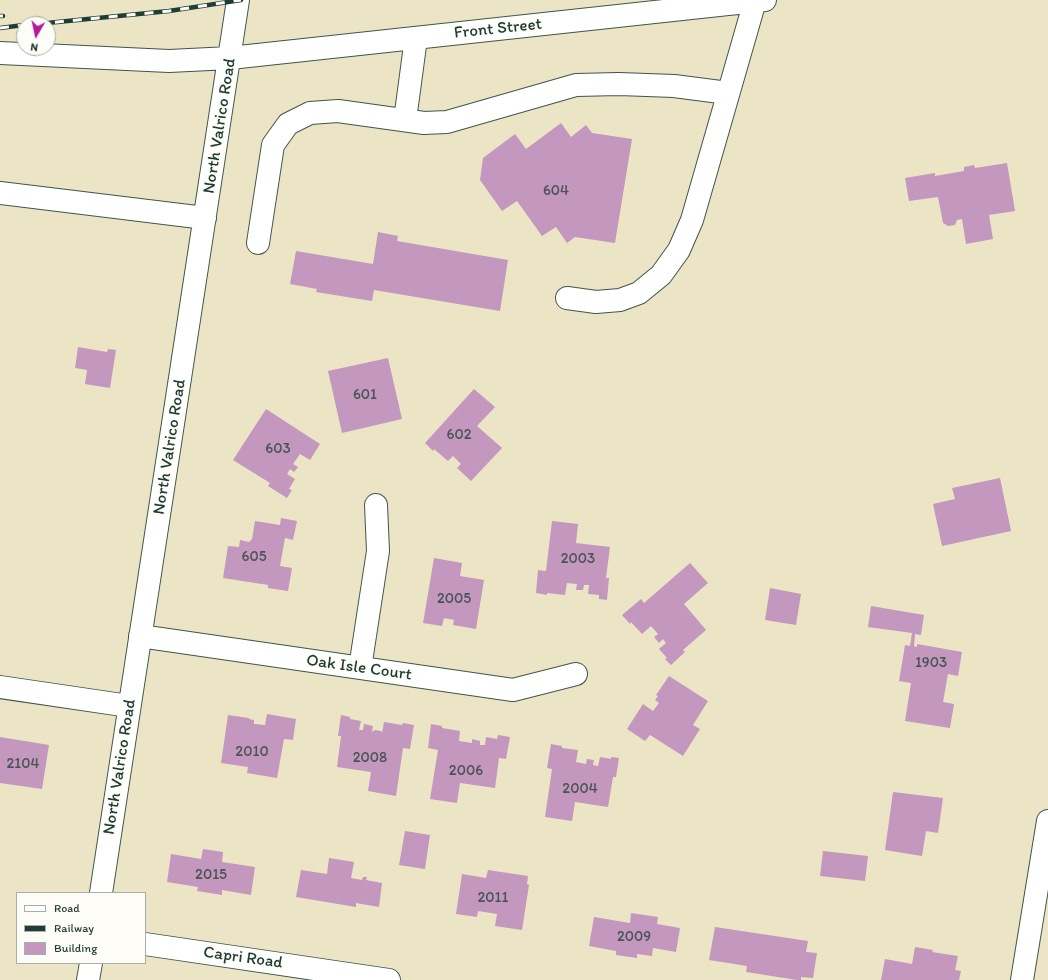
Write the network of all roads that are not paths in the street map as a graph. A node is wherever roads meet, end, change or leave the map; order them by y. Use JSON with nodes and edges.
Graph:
{"nodes":[{"id":1,"x":238,"y":0,"type":"edge"},
{"id":2,"x":760,"y":1,"type":"edge"},
{"id":3,"x":416,"y":38,"type":"junction"},
{"id":4,"x":0,"y":53,"type":"edge"},
{"id":5,"x":230,"y":58,"type":"junction"},
{"id":6,"x":728,"y":93,"type":"junction"},
{"id":7,"x":405,"y":120,"type":"junction"},
{"id":8,"x":0,"y":193,"type":"edge"},
{"id":9,"x":205,"y":218,"type":"junction"},
{"id":10,"x":258,"y":243,"type":"dead end"},
{"id":11,"x":567,"y":298,"type":"dead end"},
{"id":12,"x":376,"y":505,"type":"dead end"},
{"id":13,"x":140,"y":636,"type":"junction"},
{"id":14,"x":360,"y":668,"type":"junction"},
{"id":15,"x":576,"y":674,"type":"dead end"},
{"id":16,"x":0,"y":687,"type":"edge"},
{"id":17,"x":129,"y":706,"type":"junction"},
{"id":18,"x":1048,"y":821,"type":"edge"},
{"id":19,"x":101,"y":892,"type":"edge"},
{"id":20,"x":146,"y":944,"type":"edge"},
{"id":21,"x":91,"y":964,"type":"edge"},
{"id":22,"x":88,"y":980,"type":"edge"},
{"id":23,"x":389,"y":980,"type":"edge"},
{"id":24,"x":1022,"y":980,"type":"edge"}],
"edges":[{"from":1,"to":5,"type":"street","name":"North Valrico Road"},
{"from":2,"to":3,"type":"street","name":"Front Street"},
{"from":2,"to":6,"type":"street"},
{"from":3,"to":5,"type":"street","name":"Front Street"},
{"from":3,"to":7,"type":"street"},
{"from":4,"to":5,"type":"street","name":"Front Street"},
{"from":5,"to":9,"type":"street","name":"North Valrico Road"},
{"from":6,"to":7,"type":"street"},
{"from":6,"to":11,"type":"street"},
{"from":7,"to":10,"type":"street"},
{"from":8,"to":9,"type":"street"},
{"from":9,"to":13,"type":"street","name":"North Valrico Road"},
{"from":12,"to":14,"type":"street"},
{"from":13,"to":14,"type":"street","name":"Oak Isle Court"},
{"from":13,"to":17,"type":"street","name":"North Valrico Road"},
{"from":14,"to":15,"type":"street","name":"Oak Isle Court"},
{"from":16,"to":17,"type":"street"},
{"from":17,"to":19,"type":"street","name":"North Valrico Road"},
{"from":18,"to":24,"type":"street"},
{"from":20,"to":23,"type":"street","name":"Capri Road"},
{"from":21,"to":22,"type":"street"}]}
